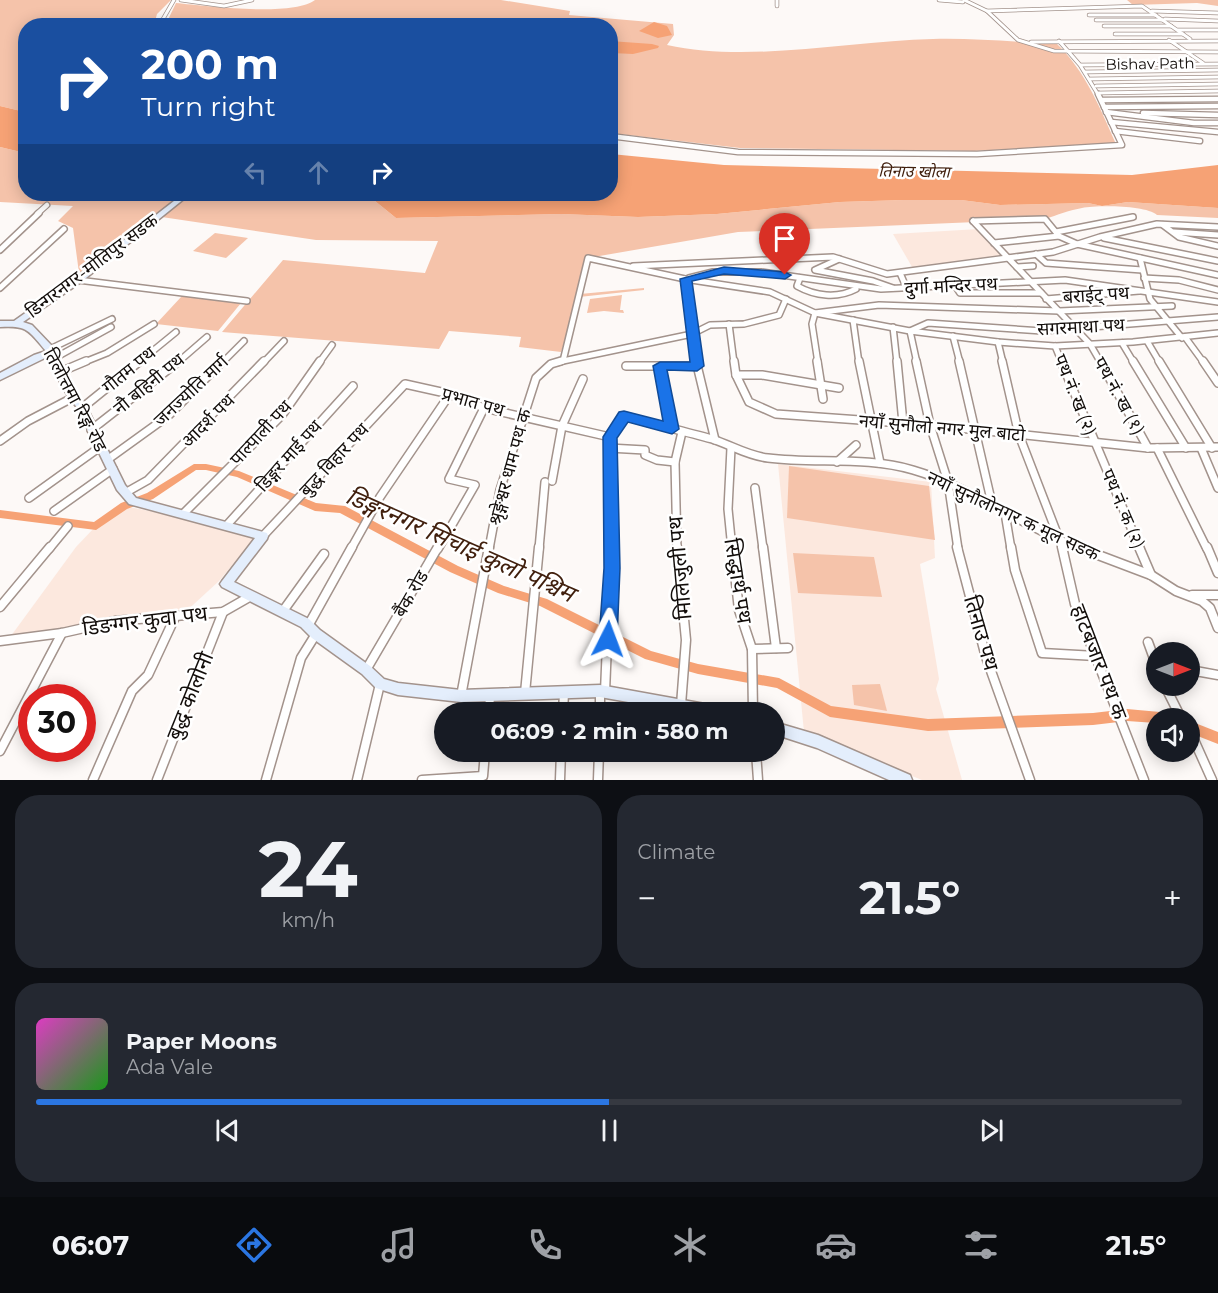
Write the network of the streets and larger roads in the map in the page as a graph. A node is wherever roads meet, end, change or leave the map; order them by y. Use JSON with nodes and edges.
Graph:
{"nodes":[{"id":1,"x":174,"y":0,"type":"edge"},
{"id":2,"x":181,"y":0,"type":"edge"},
{"id":3,"x":252,"y":0,"type":"edge"},
{"id":4,"x":777,"y":0,"type":"edge"},
{"id":5,"x":939,"y":0,"type":"edge"},
{"id":6,"x":964,"y":1,"type":"edge"},
{"id":7,"x":1126,"y":1,"type":"edge"},
{"id":8,"x":777,"y":6,"type":"dead end"},
{"id":9,"x":1133,"y":6,"type":"junction"},
{"id":10,"x":1082,"y":10,"type":"dead end"},
{"id":11,"x":1118,"y":10,"type":"junction"},
{"id":12,"x":1150,"y":10,"type":"junction"},
{"id":13,"x":987,"y":11,"type":"junction"},
{"id":14,"x":1218,"y":13,"type":"edge"},
{"id":15,"x":1089,"y":15,"type":"dead end"},
{"id":16,"x":1124,"y":15,"type":"junction"},
{"id":17,"x":1157,"y":15,"type":"junction"},
{"id":18,"x":164,"y":18,"type":"edge"},
{"id":19,"x":1096,"y":20,"type":"dead end"},
{"id":20,"x":1131,"y":20,"type":"junction"},
{"id":21,"x":1164,"y":20,"type":"junction"},
{"id":22,"x":1218,"y":21,"type":"edge"},
{"id":23,"x":1104,"y":26,"type":"dead end"},
{"id":24,"x":1138,"y":26,"type":"junction"},
{"id":25,"x":1172,"y":26,"type":"junction"},
{"id":26,"x":1177,"y":30,"type":"junction"},
{"id":27,"x":1218,"y":30,"type":"edge"},
{"id":28,"x":1115,"y":34,"type":"dead end"},
{"id":29,"x":1149,"y":34,"type":"junction"},
{"id":30,"x":1184,"y":34,"type":"junction"},
{"id":31,"x":1190,"y":39,"type":"junction"},
{"id":32,"x":1018,"y":40,"type":"junction"},
{"id":33,"x":1169,"y":40,"type":"junction"},
{"id":34,"x":1059,"y":41,"type":"junction"},
{"id":35,"x":1218,"y":41,"type":"edge"},
{"id":36,"x":1185,"y":51,"type":"junction"},
{"id":37,"x":1218,"y":51,"type":"edge"},
{"id":38,"x":1071,"y":53,"type":"junction"},
{"id":39,"x":1157,"y":63,"type":"junction"},
{"id":40,"x":1204,"y":63,"type":"junction"},
{"id":41,"x":1218,"y":64,"type":"edge"},
{"id":42,"x":1081,"y":65,"type":"junction"},
{"id":43,"x":1166,"y":70,"type":"junction"},
{"id":44,"x":1218,"y":70,"type":"edge"},
{"id":45,"x":1085,"y":72,"type":"junction"},
{"id":46,"x":1218,"y":77,"type":"edge"},
{"id":47,"x":1176,"y":78,"type":"junction"},
{"id":48,"x":1090,"y":79,"type":"junction"},
{"id":49,"x":1184,"y":84,"type":"junction"},
{"id":50,"x":1218,"y":84,"type":"edge"},
{"id":51,"x":1096,"y":86,"type":"junction"},
{"id":52,"x":1192,"y":91,"type":"junction"},
{"id":53,"x":1218,"y":91,"type":"edge"},
{"id":54,"x":1099,"y":93,"type":"junction"},
{"id":55,"x":1202,"y":99,"type":"junction"},
{"id":56,"x":1218,"y":99,"type":"edge"},
{"id":57,"x":1102,"y":100,"type":"junction"},
{"id":58,"x":1211,"y":106,"type":"junction"},
{"id":59,"x":1218,"y":106,"type":"edge"},
{"id":60,"x":1105,"y":110,"type":"junction"},
{"id":61,"x":1218,"y":113,"type":"edge"},
{"id":62,"x":1130,"y":114,"type":"junction"},
{"id":63,"x":1111,"y":122,"type":"junction"},
{"id":64,"x":1218,"y":123,"type":"edge"},
{"id":65,"x":1115,"y":131,"type":"junction"},
{"id":66,"x":1218,"y":132,"type":"edge"},
{"id":67,"x":618,"y":137,"type":"edge"},
{"id":68,"x":1200,"y":141,"type":"dead end"},
{"id":69,"x":178,"y":201,"type":"edge"},
{"id":70,"x":47,"y":205,"type":"dead end"},
{"id":71,"x":1132,"y":217,"type":"dead end"},
{"id":72,"x":1162,"y":224,"type":"junction"},
{"id":73,"x":1218,"y":227,"type":"edge"},
{"id":74,"x":64,"y":229,"type":"dead end"},
{"id":75,"x":1172,"y":232,"type":"junction"},
{"id":76,"x":1058,"y":234,"type":"junction"},
{"id":77,"x":1218,"y":235,"type":"edge"},
{"id":78,"x":1100,"y":237,"type":"junction"},
{"id":79,"x":994,"y":243,"type":"junction"},
{"id":80,"x":1077,"y":244,"type":"junction"},
{"id":81,"x":1218,"y":246,"type":"edge"},
{"id":82,"x":0,"y":250,"type":"edge"},
{"id":83,"x":1036,"y":254,"type":"junction"},
{"id":84,"x":1140,"y":258,"type":"junction"},
{"id":85,"x":839,"y":259,"type":"junction"},
{"id":86,"x":1009,"y":259,"type":"junction"},
{"id":87,"x":1218,"y":261,"type":"edge"},
{"id":88,"x":618,"y":266,"type":"junction"},
{"id":89,"x":1033,"y":266,"type":"dead end"},
{"id":90,"x":1017,"y":267,"type":"junction"},
{"id":91,"x":1142,"y":270,"type":"junction"},
{"id":92,"x":900,"y":273,"type":"junction"},
{"id":93,"x":1218,"y":275,"type":"edge"},
{"id":94,"x":800,"y":278,"type":"junction"},
{"id":95,"x":1144,"y":278,"type":"junction"},
{"id":96,"x":686,"y":279,"type":"junction"},
{"id":97,"x":78,"y":280,"type":"junction"},
{"id":98,"x":1031,"y":282,"type":"junction"},
{"id":99,"x":956,"y":286,"type":"junction"},
{"id":100,"x":0,"y":288,"type":"edge"},
{"id":101,"x":857,"y":289,"type":"junction"},
{"id":102,"x":896,"y":289,"type":"junction"},
{"id":103,"x":907,"y":289,"type":"junction"},
{"id":104,"x":1218,"y":290,"type":"edge"},
{"id":105,"x":1146,"y":291,"type":"junction"},
{"id":106,"x":1041,"y":293,"type":"junction"},
{"id":107,"x":786,"y":299,"type":"junction"},
{"id":108,"x":1046,"y":299,"type":"junction"},
{"id":109,"x":247,"y":301,"type":"dead end"},
{"id":110,"x":1218,"y":302,"type":"edge"},
{"id":111,"x":1155,"y":306,"type":"junction"},
{"id":112,"x":1172,"y":306,"type":"dead end"},
{"id":113,"x":1059,"y":311,"type":"junction"},
{"id":114,"x":815,"y":313,"type":"junction"},
{"id":115,"x":1218,"y":317,"type":"edge"},
{"id":116,"x":112,"y":319,"type":"dead end"},
{"id":117,"x":853,"y":320,"type":"junction"},
{"id":118,"x":1168,"y":322,"type":"junction"},
{"id":119,"x":16,"y":323,"type":"junction"},
{"id":120,"x":0,"y":324,"type":"edge"},
{"id":121,"x":154,"y":324,"type":"dead end"},
{"id":122,"x":729,"y":324,"type":"junction"},
{"id":123,"x":111,"y":327,"type":"dead end"},
{"id":124,"x":893,"y":327,"type":"junction"},
{"id":125,"x":1075,"y":329,"type":"junction"},
{"id":126,"x":910,"y":331,"type":"junction"},
{"id":127,"x":176,"y":332,"type":"dead end"},
{"id":128,"x":1218,"y":333,"type":"edge"},
{"id":129,"x":692,"y":334,"type":"junction"},
{"id":130,"x":953,"y":336,"type":"junction"},
{"id":131,"x":207,"y":337,"type":"dead end"},
{"id":132,"x":1183,"y":337,"type":"junction"},
{"id":133,"x":1147,"y":340,"type":"junction"},
{"id":134,"x":244,"y":341,"type":"dead end"},
{"id":135,"x":284,"y":341,"type":"dead end"},
{"id":136,"x":998,"y":342,"type":"junction"},
{"id":137,"x":1122,"y":343,"type":"junction"},
{"id":138,"x":1090,"y":344,"type":"junction"},
{"id":139,"x":333,"y":345,"type":"dead end"},
{"id":140,"x":1055,"y":346,"type":"junction"},
{"id":141,"x":51,"y":353,"type":"junction"},
{"id":142,"x":563,"y":361,"type":"junction"},
{"id":143,"x":626,"y":366,"type":"dead end"},
{"id":144,"x":660,"y":366,"type":"junction"},
{"id":145,"x":697,"y":366,"type":"junction"},
{"id":146,"x":60,"y":372,"type":"junction"},
{"id":147,"x":736,"y":375,"type":"junction"},
{"id":148,"x":0,"y":377,"type":"edge"},
{"id":149,"x":583,"y":379,"type":"dead end"},
{"id":150,"x":1218,"y":383,"type":"edge"},
{"id":151,"x":405,"y":384,"type":"joint"},
{"id":152,"x":352,"y":386,"type":"dead end"},
{"id":153,"x":821,"y":387,"type":"junction"},
{"id":154,"x":839,"y":388,"type":"dead end"},
{"id":155,"x":450,"y":394,"type":"junction"},
{"id":156,"x":74,"y":398,"type":"junction"},
{"id":157,"x":823,"y":399,"type":"dead end"},
{"id":158,"x":82,"y":408,"type":"junction"},
{"id":159,"x":484,"y":408,"type":"junction"},
{"id":160,"x":523,"y":416,"type":"junction"},
{"id":161,"x":872,"y":421,"type":"junction"},
{"id":162,"x":903,"y":423,"type":"junction"},
{"id":163,"x":930,"y":425,"type":"junction"},
{"id":164,"x":562,"y":426,"type":"junction"},
{"id":165,"x":672,"y":429,"type":"junction"},
{"id":166,"x":91,"y":430,"type":"junction"},
{"id":167,"x":977,"y":430,"type":"junction"},
{"id":168,"x":682,"y":432,"type":"junction"},
{"id":169,"x":1019,"y":435,"type":"junction"},
{"id":170,"x":610,"y":437,"type":"junction"},
{"id":171,"x":716,"y":440,"type":"junction"},
{"id":172,"x":0,"y":441,"type":"edge"},
{"id":173,"x":1095,"y":444,"type":"junction"},
{"id":174,"x":856,"y":445,"type":"dead end"},
{"id":175,"x":100,"y":447,"type":"junction"},
{"id":176,"x":1215,"y":447,"type":"edge"},
{"id":177,"x":609,"y":448,"type":"junction"},
{"id":178,"x":731,"y":448,"type":"junction"},
{"id":179,"x":1148,"y":448,"type":"junction"},
{"id":180,"x":1156,"y":448,"type":"junction"},
{"id":181,"x":1186,"y":448,"type":"junction"},
{"id":182,"x":1201,"y":448,"type":"junction"},
{"id":183,"x":675,"y":462,"type":"junction"},
{"id":184,"x":837,"y":462,"type":"junction"},
{"id":185,"x":880,"y":463,"type":"junction"},
{"id":186,"x":110,"y":464,"type":"junction"},
{"id":187,"x":948,"y":482,"type":"junction"},
{"id":188,"x":755,"y":488,"type":"dead end"},
{"id":189,"x":1218,"y":488,"type":"edge"},
{"id":190,"x":29,"y":498,"type":"dead end"},
{"id":191,"x":132,"y":499,"type":"junction"},
{"id":192,"x":992,"y":504,"type":"junction"},
{"id":193,"x":54,"y":511,"type":"dead end"},
{"id":194,"x":1005,"y":513,"type":"junction"},
{"id":195,"x":183,"y":514,"type":"junction"},
{"id":196,"x":68,"y":526,"type":"dead end"},
{"id":197,"x":226,"y":526,"type":"junction"},
{"id":198,"x":263,"y":536,"type":"junction"},
{"id":199,"x":1060,"y":541,"type":"junction"},
{"id":200,"x":324,"y":554,"type":"dead end"},
{"id":201,"x":1218,"y":573,"type":"edge"},
{"id":202,"x":1151,"y":575,"type":"junction"},
{"id":203,"x":1218,"y":595,"type":"edge"},
{"id":204,"x":252,"y":596,"type":"junction"},
{"id":205,"x":1188,"y":596,"type":"junction"},
{"id":206,"x":0,"y":607,"type":"edge"},
{"id":207,"x":284,"y":611,"type":"junction"},
{"id":208,"x":224,"y":612,"type":"junction"},
{"id":209,"x":176,"y":615,"type":"junction"},
{"id":210,"x":1218,"y":628,"type":"edge"},
{"id":211,"x":312,"y":630,"type":"junction"},
{"id":212,"x":62,"y":633,"type":"junction"},
{"id":213,"x":0,"y":641,"type":"edge"},
{"id":214,"x":776,"y":648,"type":"junction"},
{"id":215,"x":788,"y":648,"type":"dead end"},
{"id":216,"x":752,"y":653,"type":"junction"},
{"id":217,"x":1096,"y":656,"type":"junction"},
{"id":218,"x":366,"y":670,"type":"junction"},
{"id":219,"x":1200,"y":672,"type":"edge"},
{"id":220,"x":1218,"y":675,"type":"edge"},
{"id":221,"x":380,"y":684,"type":"junction"},
{"id":222,"x":564,"y":692,"type":"junction"},
{"id":223,"x":603,"y":692,"type":"junction"},
{"id":224,"x":525,"y":693,"type":"junction"},
{"id":225,"x":490,"y":694,"type":"junction"},
{"id":226,"x":461,"y":696,"type":"junction"},
{"id":227,"x":490,"y":702,"type":"edge"},
{"id":228,"x":564,"y":702,"type":"edge"},
{"id":229,"x":602,"y":702,"type":"edge"},
{"id":230,"x":663,"y":702,"type":"edge"},
{"id":231,"x":681,"y":702,"type":"edge"},
{"id":232,"x":753,"y":702,"type":"edge"},
{"id":233,"x":785,"y":732,"type":"edge"},
{"id":234,"x":0,"y":751,"type":"edge"},
{"id":235,"x":1200,"y":753,"type":"edge"},
{"id":236,"x":484,"y":762,"type":"edge"},
{"id":237,"x":561,"y":762,"type":"edge"},
{"id":238,"x":598,"y":762,"type":"edge"},
{"id":239,"x":757,"y":762,"type":"edge"},
{"id":240,"x":892,"y":777,"type":"edge"},
{"id":241,"x":93,"y":780,"type":"edge"},
{"id":242,"x":157,"y":780,"type":"edge"},
{"id":243,"x":266,"y":780,"type":"edge"},
{"id":244,"x":357,"y":780,"type":"edge"},
{"id":245,"x":422,"y":780,"type":"edge"},
{"id":246,"x":560,"y":780,"type":"edge"},
{"id":247,"x":598,"y":780,"type":"edge"},
{"id":248,"x":758,"y":780,"type":"edge"},
{"id":249,"x":905,"y":780,"type":"edge"},
{"id":250,"x":1030,"y":780,"type":"edge"},
{"id":251,"x":1144,"y":780,"type":"edge"},
{"id":252,"x":1212,"y":780,"type":"edge"}],
"edges":[{"from":1,"to":18,"type":"street"},
{"from":2,"to":3,"type":"street"},
{"from":4,"to":8,"type":"street"},
{"from":5,"to":6,"type":"street"},
{"from":6,"to":13,"type":"street"},
{"from":7,"to":9,"type":"street"},
{"from":9,"to":12,"type":"street"},
{"from":9,"to":13,"type":"street"},
{"from":10,"to":11,"type":"street"},
{"from":11,"to":12,"type":"street"},
{"from":11,"to":16,"type":"street"},
{"from":12,"to":14,"type":"street"},
{"from":12,"to":17,"type":"street"},
{"from":13,"to":32,"type":"street"},
{"from":15,"to":16,"type":"street"},
{"from":16,"to":17,"type":"street"},
{"from":16,"to":20,"type":"street"},
{"from":17,"to":21,"type":"street"},
{"from":19,"to":20,"type":"street"},
{"from":20,"to":21,"type":"street"},
{"from":20,"to":24,"type":"street"},
{"from":21,"to":22,"type":"street"},
{"from":21,"to":25,"type":"street"},
{"from":23,"to":24,"type":"street"},
{"from":24,"to":25,"type":"street"},
{"from":24,"to":29,"type":"street"},
{"from":25,"to":26,"type":"street"},
{"from":26,"to":27,"type":"street"},
{"from":26,"to":30,"type":"street"},
{"from":28,"to":29,"type":"street"},
{"from":29,"to":30,"type":"street"},
{"from":30,"to":31,"type":"street"},
{"from":31,"to":33,"type":"street"},
{"from":31,"to":35,"type":"street"},
{"from":32,"to":34,"type":"street"},
{"from":32,"to":38,"type":"street"},
{"from":33,"to":34,"type":"street"},
{"from":33,"to":36,"type":"street"},
{"from":34,"to":38,"type":"street"},
{"from":36,"to":37,"type":"street"},
{"from":36,"to":38,"type":"street"},
{"from":36,"to":40,"type":"street"},
{"from":38,"to":42,"type":"street"},
{"from":39,"to":40,"type":"street","name":"Bishav Path"},
{"from":39,"to":42,"type":"street","name":"Bishav Path"},
{"from":39,"to":43,"type":"street"},
{"from":40,"to":41,"type":"street","name":"Bishav Path"},
{"from":42,"to":45,"type":"street"},
{"from":43,"to":44,"type":"street"},
{"from":43,"to":45,"type":"street"},
{"from":43,"to":47,"type":"street"},
{"from":45,"to":48,"type":"street"},
{"from":46,"to":47,"type":"street"},
{"from":47,"to":48,"type":"street"},
{"from":47,"to":49,"type":"street"},
{"from":48,"to":51,"type":"street"},
{"from":49,"to":50,"type":"street"},
{"from":49,"to":51,"type":"street"},
{"from":49,"to":52,"type":"street"},
{"from":51,"to":54,"type":"street"},
{"from":52,"to":53,"type":"street"},
{"from":52,"to":54,"type":"street"},
{"from":52,"to":55,"type":"street"},
{"from":54,"to":57,"type":"street"},
{"from":55,"to":56,"type":"street"},
{"from":55,"to":57,"type":"street"},
{"from":55,"to":58,"type":"street"},
{"from":57,"to":60,"type":"street"},
{"from":58,"to":59,"type":"street"},
{"from":58,"to":60,"type":"street"},
{"from":58,"to":61,"type":"street"},
{"from":60,"to":62,"type":"street"},
{"from":60,"to":63,"type":"street"},
{"from":61,"to":62,"type":"street"},
{"from":62,"to":64,"type":"street"},
{"from":63,"to":65,"type":"street"},
{"from":63,"to":66,"type":"street"},
{"from":65,"to":67,"type":"street"},
{"from":65,"to":68,"type":"street"},
{"from":69,"to":97,"type":"street","name":"डिन्गरनगर-मोतिपुर सडक"},
{"from":70,"to":82,"type":"street"},
{"from":71,"to":76,"type":"street"},
{"from":72,"to":73,"type":"street"},
{"from":72,"to":75,"type":"street"},
{"from":72,"to":78,"type":"street"},
{"from":74,"to":100,"type":"street"},
{"from":75,"to":77,"type":"street"},
{"from":75,"to":81,"type":"street"},
{"from":76,"to":79,"type":"street"},
{"from":76,"to":79,"type":"street","name":"पथ नं. ख (१)"},
{"from":76,"to":80,"type":"street"},
{"from":78,"to":80,"type":"street"},
{"from":78,"to":87,"type":"street"},
{"from":79,"to":86,"type":"street","name":"पथ नं. ख (१)"},
{"from":80,"to":83,"type":"street"},
{"from":80,"to":84,"type":"street"},
{"from":83,"to":86,"type":"street"},
{"from":83,"to":91,"type":"street"},
{"from":84,"to":91,"type":"street"},
{"from":84,"to":93,"type":"street"},
{"from":85,"to":88,"type":"street"},
{"from":85,"to":92,"type":"street"},
{"from":85,"to":102,"type":"street"},
{"from":86,"to":90,"type":"street","name":"पथ नं. ख (१)"},
{"from":86,"to":92,"type":"street"},
{"from":88,"to":96,"type":"street"},
{"from":88,"to":142,"type":"street"},
{"from":89,"to":90,"type":"street"},
{"from":90,"to":98,"type":"street","name":"पथ नं. ख (१)"},
{"from":91,"to":95,"type":"street"},
{"from":92,"to":103,"type":"street"},
{"from":94,"to":96,"type":"street","name":"दुर्गा मन्दिर पथ"},
{"from":94,"to":101,"type":"street","name":"दुर्गा मन्दिर पथ"},
{"from":94,"to":101,"type":"street"},
{"from":95,"to":104,"type":"street"},
{"from":95,"to":105,"type":"street"},
{"from":96,"to":107,"type":"street"},
{"from":96,"to":129,"type":"street"},
{"from":97,"to":109,"type":"street"},
{"from":97,"to":119,"type":"street","name":"डिन्गरनगर-मोतिपुर सडक"},
{"from":98,"to":99,"type":"street","name":"दुर्गा मन्दिर पथ"},
{"from":98,"to":105,"type":"street","name":"दुर्गा मन्दिर पथ"},
{"from":98,"to":106,"type":"street","name":"पथ नं. ख (१)"},
{"from":99,"to":103,"type":"street","name":"दुर्गा मन्दिर पथ"},
{"from":99,"to":106,"type":"street"},
{"from":101,"to":102,"type":"street","name":"दुर्गा मन्दिर पथ"},
{"from":102,"to":103,"type":"street","name":"दुर्गा मन्दिर पथ"},
{"from":105,"to":108,"type":"street","name":"बराईट् पथ"},
{"from":105,"to":110,"type":"street","name":"दुर्गा मन्दिर पथ"},
{"from":105,"to":111,"type":"street"},
{"from":106,"to":108,"type":"street","name":"पथ नं. ख (१)"},
{"from":107,"to":114,"type":"street"},
{"from":107,"to":122,"type":"street","name":"श्रृङ्गेश्वर धाम पथ क"},
{"from":108,"to":113,"type":"street","name":"पथ नं. ख (१)"},
{"from":111,"to":112,"type":"street"},
{"from":111,"to":113,"type":"street"},
{"from":111,"to":118,"type":"street"},
{"from":113,"to":114,"type":"street"},
{"from":113,"to":125,"type":"street","name":"पथ नं. ख (१)"},
{"from":114,"to":117,"type":"street"},
{"from":114,"to":153,"type":"street"},
{"from":115,"to":118,"type":"street","name":"सगरमाथा पथ"},
{"from":116,"to":141,"type":"street"},
{"from":117,"to":124,"type":"street"},
{"from":117,"to":161,"type":"street"},
{"from":118,"to":125,"type":"street","name":"सगरमाथा पथ"},
{"from":118,"to":132,"type":"street"},
{"from":119,"to":120,"type":"street"},
{"from":119,"to":141,"type":"street","name":"तिलोत्तमा रिङ्ग रोड"},
{"from":121,"to":146,"type":"street"},
{"from":122,"to":129,"type":"street","name":"श्रृङ्गेश्वर धाम पथ क"},
{"from":122,"to":147,"type":"street","name":"नयाँ सुनौलो नगर मुल बाटो"},
{"from":123,"to":141,"type":"street"},
{"from":124,"to":126,"type":"street"},
{"from":124,"to":162,"type":"street"},
{"from":125,"to":126,"type":"street","name":"सगरमाथा पथ"},
{"from":125,"to":138,"type":"street","name":"पथ नं. ख (१)"},
{"from":126,"to":130,"type":"street"},
{"from":126,"to":163,"type":"street","name":"तिनाउ पथ"},
{"from":127,"to":158,"type":"street","name":"गौतम पथ"},
{"from":128,"to":132,"type":"street"},
{"from":129,"to":142,"type":"street","name":"श्रृङ्गेश्वर धाम पथ क"},
{"from":129,"to":145,"type":"street"},
{"from":130,"to":136,"type":"street"},
{"from":130,"to":167,"type":"street"},
{"from":131,"to":166,"type":"street","name":"नौ बहिनी पथ"},
{"from":132,"to":133,"type":"street"},
{"from":132,"to":150,"type":"street"},
{"from":133,"to":137,"type":"street"},
{"from":133,"to":176,"type":"street"},
{"from":134,"to":186,"type":"street","name":"जनज्योति मार्ग"},
{"from":135,"to":191,"type":"street","name":"आदर्श पथ"},
{"from":136,"to":140,"type":"street"},
{"from":136,"to":169,"type":"street","name":"हाटबजार पथ क"},
{"from":137,"to":138,"type":"street"},
{"from":137,"to":181,"type":"street"},
{"from":138,"to":140,"type":"street"},
{"from":138,"to":179,"type":"street","name":"पथ नं. ख (१)"},
{"from":139,"to":195,"type":"street","name":"पाल्पाली पथ"},
{"from":140,"to":173,"type":"street","name":"पथ नं. ख (२)"},
{"from":141,"to":146,"type":"street","name":"तिलोत्तमा रिङ्ग रोड"},
{"from":141,"to":148,"type":"street"},
{"from":142,"to":160,"type":"street","name":"श्रृङ्गेश्वर धाम पथ क"},
{"from":143,"to":144,"type":"street"},
{"from":144,"to":145,"type":"street"},
{"from":144,"to":165,"type":"street"},
{"from":145,"to":171,"type":"street"},
{"from":146,"to":156,"type":"street","name":"तिलोत्तमा रिङ्ग रोड"},
{"from":147,"to":153,"type":"street"},
{"from":147,"to":161,"type":"street","name":"नयाँ सुनौलो नगर मुल बाटो"},
{"from":149,"to":164,"type":"street"},
{"from":151,"to":155,"type":"street","name":"प्रभात पथ"},
{"from":151,"to":198,"type":"street","name":"बुद्ध विहार पथ"},
{"from":152,"to":197,"type":"street","name":"डिङ्गर माई पथ"},
{"from":153,"to":154,"type":"street"},
{"from":153,"to":157,"type":"street"},
{"from":155,"to":159,"type":"street","name":"प्रभात पथ"},
{"from":155,"to":211,"type":"street"},
{"from":156,"to":158,"type":"street","name":"तिलोत्तमा रिङ्ग रोड"},
{"from":156,"to":172,"type":"street"},
{"from":158,"to":166,"type":"street","name":"तिलोत्तमा रिङ्ग रोड"},
{"from":159,"to":160,"type":"street","name":"प्रभात पथ"},
{"from":159,"to":218,"type":"street","name":"बैंक रोड"},
{"from":160,"to":164,"type":"street","name":"प्रभात पथ"},
{"from":160,"to":226,"type":"street","name":"श्रृङ्गेश्वर धाम पथ क"},
{"from":161,"to":162,"type":"street","name":"नयाँ सुनौलो नगर मुल बाटो"},
{"from":161,"to":185,"type":"street"},
{"from":162,"to":163,"type":"street","name":"नयाँ सुनौलो नगर मुल बाटो"},
{"from":163,"to":167,"type":"street","name":"नयाँ सुनौलो नगर मुल बाटो"},
{"from":163,"to":187,"type":"street","name":"तिनाउ पथ"},
{"from":164,"to":170,"type":"street","name":"प्रभात पथ"},
{"from":164,"to":224,"type":"street"},
{"from":165,"to":168,"type":"street","name":"नयाँ सुनौलोनगर क मूल सडक"},
{"from":165,"to":170,"type":"street","name":"नयाँ सुनौलोनगर क मूल सडक"},
{"from":166,"to":175,"type":"street","name":"तिलोत्तमा रिङ्ग रोड"},
{"from":167,"to":169,"type":"street","name":"नयाँ सुनौलो नगर मुल बाटो"},
{"from":167,"to":192,"type":"street"},
{"from":168,"to":171,"type":"street","name":"नयाँ सुनौलोनगर क मूल सडक"},
{"from":168,"to":183,"type":"street","name":"मिलिजुली पथ"},
{"from":169,"to":173,"type":"street","name":"नयाँ सुनौलो नगर मुल बाटो"},
{"from":169,"to":199,"type":"street","name":"हाटबजार पथ क"},
{"from":170,"to":177,"type":"street"},
{"from":171,"to":178,"type":"street","name":"नयाँ सुनौलोनगर क मूल सडक"},
{"from":173,"to":179,"type":"street","name":"नयाँ सुनौलो नगर मुल बाटो"},
{"from":173,"to":202,"type":"street","name":"पथ नं. क (२)"},
{"from":174,"to":184,"type":"street"},
{"from":175,"to":186,"type":"street","name":"तिलोत्तमा रिङ्ग रोड"},
{"from":175,"to":190,"type":"street"},
{"from":176,"to":182,"type":"street","name":"नयाँ सुनौलो नगर मुल बाटो"},
{"from":177,"to":183,"type":"street"},
{"from":177,"to":223,"type":"street"},
{"from":178,"to":184,"type":"street","name":"नयाँ सुनौलोनगर क मूल सडक"},
{"from":178,"to":216,"type":"street","name":"सिद्धार्थ पथ"},
{"from":179,"to":180,"type":"street","name":"नयाँ सुनौलो नगर मुल बाटो"},
{"from":180,"to":181,"type":"street","name":"नयाँ सुनौलो नगर मुल बाटो"},
{"from":180,"to":201,"type":"street"},
{"from":181,"to":182,"type":"street","name":"नयाँ सुनौलो नगर मुल बाटो"},
{"from":182,"to":189,"type":"street"},
{"from":183,"to":231,"type":"street","name":"मिलिजुली पथ"},
{"from":184,"to":185,"type":"street","name":"नयाँ सुनौलोनगर क मूल सडक"},
{"from":185,"to":187,"type":"street","name":"नयाँ सुनौलोनगर क मूल सडक"},
{"from":186,"to":191,"type":"street","name":"तिलोत्तमा रिङ्ग रोड"},
{"from":186,"to":193,"type":"street","name":"जनज्योति मार्ग"},
{"from":187,"to":192,"type":"street","name":"नयाँ सुनौलोनगर क मूल सडक"},
{"from":187,"to":250,"type":"street","name":"तिनाउ पथ"},
{"from":188,"to":214,"type":"street","name":"सिद्धार्थ पथ"},
{"from":191,"to":195,"type":"street"},
{"from":192,"to":194,"type":"street","name":"नयाँ सुनौलोनगर क मूल सडक"},
{"from":194,"to":199,"type":"street","name":"नयाँ सुनौलोनगर क मूल सडक"},
{"from":194,"to":217,"type":"street"},
{"from":195,"to":197,"type":"street"},
{"from":196,"to":206,"type":"street"},
{"from":197,"to":198,"type":"street"},
{"from":198,"to":204,"type":"street"},
{"from":199,"to":202,"type":"street","name":"नयाँ सुनौलोनगर क मूल सडक"},
{"from":199,"to":217,"type":"street","name":"हाटबजार पथ क"},
{"from":200,"to":207,"type":"street"},
{"from":202,"to":205,"type":"street","name":"नयाँ सुनौलोनगर क मूल सडक"},
{"from":203,"to":205,"type":"street"},
{"from":204,"to":207,"type":"street"},
{"from":204,"to":208,"type":"street","name":"डिङग्गर कुवा पथ"},
{"from":205,"to":210,"type":"street","name":"नयाँ सुनौलोनगर क मूल सडक"},
{"from":207,"to":211,"type":"street"},
{"from":208,"to":209,"type":"street","name":"डिङग्गर कुवा पथ"},
{"from":208,"to":242,"type":"street","name":"बुद्ध कोलोनी"},
{"from":209,"to":212,"type":"street","name":"डिङग्गर कुवा पथ"},
{"from":209,"to":241,"type":"street"},
{"from":211,"to":218,"type":"street"},
{"from":211,"to":243,"type":"street"},
{"from":212,"to":213,"type":"street","name":"डिङग्गर कुवा पथ"},
{"from":212,"to":234,"type":"street"},
{"from":214,"to":215,"type":"street"},
{"from":214,"to":216,"type":"street"},
{"from":216,"to":232,"type":"street","name":"सिद्धार्थ पथ"},
{"from":217,"to":251,"type":"street","name":"हाटबजार पथ क"},
{"from":218,"to":221,"type":"street"},
{"from":219,"to":220,"type":"street"},
{"from":221,"to":226,"type":"street"},
{"from":221,"to":244,"type":"street"},
{"from":222,"to":223,"type":"street"},
{"from":222,"to":224,"type":"street"},
{"from":222,"to":228,"type":"street"},
{"from":223,"to":229,"type":"street"},
{"from":223,"to":230,"type":"street"},
{"from":224,"to":225,"type":"street"},
{"from":225,"to":226,"type":"street"},
{"from":225,"to":227,"type":"street"},
{"from":233,"to":240,"type":"street"},
{"from":235,"to":252,"type":"street"},
{"from":236,"to":245,"type":"street"},
{"from":237,"to":246,"type":"street"},
{"from":238,"to":247,"type":"street"},
{"from":239,"to":248,"type":"street"},
{"from":240,"to":249,"type":"street"}]}
